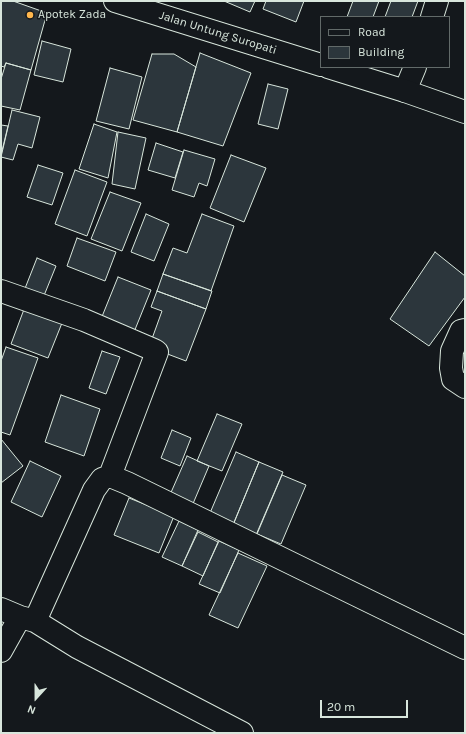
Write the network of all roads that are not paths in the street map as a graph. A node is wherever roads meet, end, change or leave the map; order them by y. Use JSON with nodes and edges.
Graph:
{"nodes":[{"id":1,"x":115,"y":1,"type":"edge"},
{"id":2,"x":437,"y":1,"type":"edge"},
{"id":3,"x":432,"y":16,"type":"edge"},
{"id":4,"x":320,"y":65,"type":"edge"},
{"id":5,"x":331,"y":68,"type":"edge"},
{"id":6,"x":415,"y":68,"type":"edge"},
{"id":7,"x":405,"y":91,"type":"junction"},
{"id":8,"x":465,"y":112,"type":"edge"},
{"id":9,"x":1,"y":291,"type":"edge"},
{"id":10,"x":465,"y":330,"type":"edge"},
{"id":11,"x":465,"y":388,"type":"edge"},
{"id":12,"x":110,"y":476,"type":"junction"},
{"id":13,"x":19,"y":616,"type":"edge"},
{"id":14,"x":465,"y":648,"type":"edge"},
{"id":15,"x":1,"y":651,"type":"edge"},
{"id":16,"x":242,"y":733,"type":"edge"}],
"edges":[{"from":1,"to":4,"type":"street","name":"Jalan Untung Suropati"},
{"from":2,"to":3,"type":"street"},
{"from":5,"to":7,"type":"street"},
{"from":6,"to":7,"type":"street"},
{"from":7,"to":8,"type":"street"},
{"from":9,"to":12,"type":"street"},
{"from":10,"to":11,"type":"street"},
{"from":12,"to":13,"type":"street"},
{"from":12,"to":14,"type":"street"},
{"from":13,"to":15,"type":"street"},
{"from":13,"to":16,"type":"street"}]}
